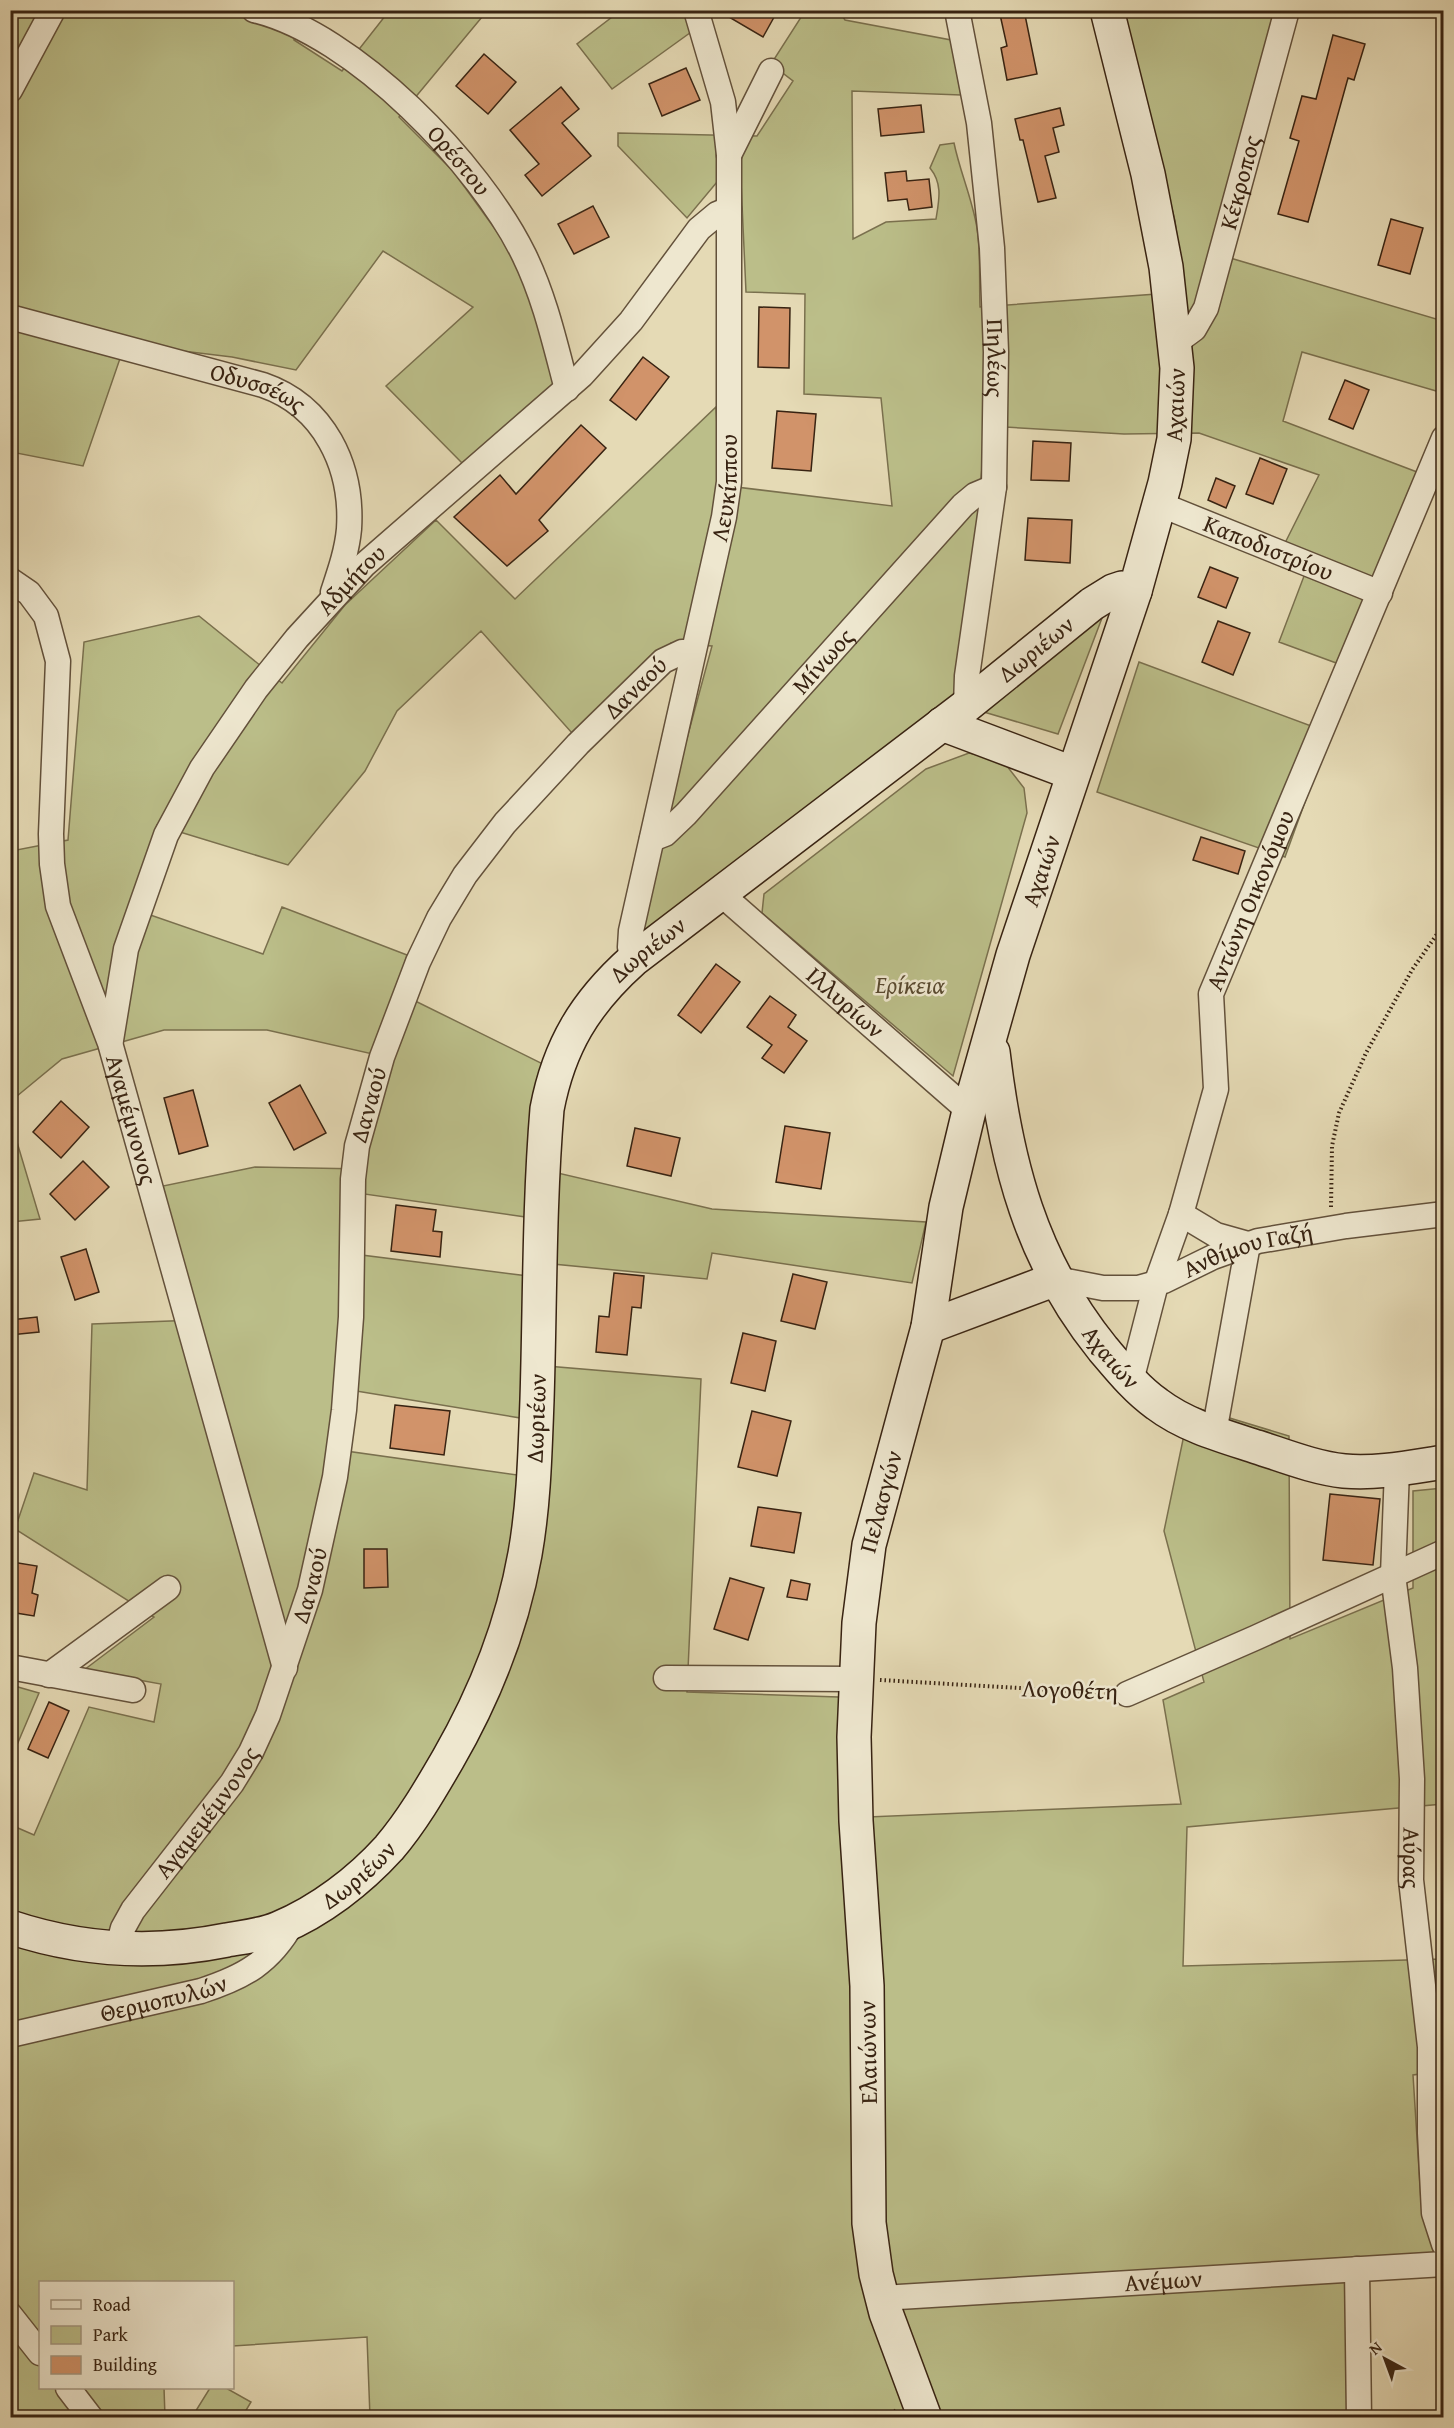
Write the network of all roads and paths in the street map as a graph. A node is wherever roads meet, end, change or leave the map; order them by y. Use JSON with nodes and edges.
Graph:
{"nodes":[{"id":1,"x":53,"y":10,"type":"edge"},
{"id":2,"x":254,"y":10,"type":"edge"},
{"id":3,"x":696,"y":10,"type":"edge"},
{"id":4,"x":957,"y":10,"type":"edge"},
{"id":5,"x":1107,"y":10,"type":"edge"},
{"id":6,"x":1287,"y":10,"type":"edge"},
{"id":7,"x":771,"y":71,"type":"dead end"},
{"id":8,"x":10,"y":90,"type":"edge"},
{"id":9,"x":729,"y":155,"type":"junction"},
{"id":10,"x":729,"y":209,"type":"junction"},
{"id":11,"x":10,"y":317,"type":"edge"},
{"id":12,"x":1175,"y":342,"type":"junction"},
{"id":13,"x":567,"y":389,"type":"junction"},
{"id":14,"x":1443,"y":438,"type":"edge"},
{"id":15,"x":994,"y":487,"type":"junction"},
{"id":16,"x":1159,"y":504,"type":"junction"},
{"id":17,"x":10,"y":580,"type":"edge"},
{"id":18,"x":1135,"y":591,"type":"junction"},
{"id":19,"x":1380,"y":593,"type":"junction"},
{"id":20,"x":331,"y":598,"type":"junction"},
{"id":21,"x":693,"y":652,"type":"junction"},
{"id":22,"x":954,"y":715,"type":"junction"},
{"id":23,"x":1072,"y":773,"type":"junction"},
{"id":24,"x":652,"y":838,"type":"junction"},
{"id":25,"x":721,"y":894,"type":"junction"},
{"id":26,"x":1443,"y":924,"type":"edge"},
{"id":27,"x":633,"y":960,"type":"junction"},
{"id":28,"x":991,"y":1035,"type":"junction"},
{"id":29,"x":110,"y":1043,"type":"junction"},
{"id":30,"x":969,"y":1111,"type":"junction"},
{"id":31,"x":1181,"y":1214,"type":"junction"},
{"id":32,"x":1443,"y":1214,"type":"edge"},
{"id":33,"x":1331,"y":1228,"type":"junction"},
{"id":34,"x":1248,"y":1244,"type":"junction"},
{"id":35,"x":1056,"y":1280,"type":"junction"},
{"id":36,"x":1156,"y":1284,"type":"junction"},
{"id":37,"x":928,"y":1327,"type":"junction"},
{"id":38,"x":1131,"y":1381,"type":"junction"},
{"id":39,"x":1214,"y":1432,"type":"junction"},
{"id":40,"x":1443,"y":1462,"type":"edge"},
{"id":41,"x":1397,"y":1469,"type":"junction"},
{"id":42,"x":1443,"y":1552,"type":"edge"},
{"id":43,"x":1393,"y":1575,"type":"junction"},
{"id":44,"x":168,"y":1588,"type":"dead end"},
{"id":45,"x":10,"y":1667,"type":"edge"},
{"id":46,"x":285,"y":1668,"type":"junction"},
{"id":47,"x":49,"y":1675,"type":"junction"},
{"id":48,"x":666,"y":1678,"type":"dead end"},
{"id":49,"x":855,"y":1679,"type":"junction"},
{"id":50,"x":133,"y":1690,"type":"dead end"},
{"id":51,"x":1127,"y":1694,"type":"joint"},
{"id":52,"x":293,"y":1922,"type":"junction"},
{"id":53,"x":10,"y":1927,"type":"edge"},
{"id":54,"x":117,"y":1950,"type":"junction"},
{"id":55,"x":10,"y":2035,"type":"edge"},
{"id":56,"x":1443,"y":2244,"type":"edge"},
{"id":57,"x":1443,"y":2264,"type":"edge"},
{"id":58,"x":1357,"y":2269,"type":"junction"},
{"id":59,"x":882,"y":2298,"type":"junction"},
{"id":60,"x":10,"y":2315,"type":"edge"},
{"id":61,"x":39,"y":2352,"type":"edge"},
{"id":62,"x":69,"y":2389,"type":"edge"},
{"id":63,"x":92,"y":2418,"type":"edge"},
{"id":64,"x":925,"y":2418,"type":"edge"},
{"id":65,"x":1359,"y":2418,"type":"edge"}],
"edges":[{"from":1,"to":8,"type":"street"},
{"from":2,"to":13,"type":"street","name":"Ορέστου"},
{"from":3,"to":9,"type":"street","name":"Λευκίππου"},
{"from":4,"to":15,"type":"street","name":"Πηλέως"},
{"from":5,"to":12,"type":"main road","name":"Αχαιών"},
{"from":6,"to":12,"type":"street","name":"Κέκροπος"},
{"from":7,"to":9,"type":"street"},
{"from":9,"to":10,"type":"street","name":"Λευκίππου"},
{"from":10,"to":13,"type":"street","name":"Αδμήτου"},
{"from":10,"to":21,"type":"street","name":"Λευκίππου"},
{"from":11,"to":20,"type":"street","name":"Οδυσσέως"},
{"from":12,"to":16,"type":"main road","name":"Αχαιών"},
{"from":13,"to":20,"type":"street","name":"Αδμήτου"},
{"from":14,"to":19,"type":"street","name":"Αντώνη Οικονόμου"},
{"from":15,"to":22,"type":"street","name":"Πηλέως"},
{"from":15,"to":24,"type":"street","name":"Μίνωος"},
{"from":16,"to":18,"type":"main road","name":"Αχαιών"},
{"from":16,"to":19,"type":"street","name":"Καποδιστρίου"},
{"from":17,"to":29,"type":"street","name":"Αγαμέμνονος"},
{"from":18,"to":22,"type":"main road","name":"Δωριέων"},
{"from":18,"to":23,"type":"main road","name":"Αχαιών"},
{"from":19,"to":31,"type":"street","name":"Αντώνη Οικονόμου"},
{"from":20,"to":29,"type":"street","name":"Αδμήτου"},
{"from":21,"to":24,"type":"street","name":"Λευκίππου"},
{"from":21,"to":46,"type":"street","name":"Δαναού"},
{"from":22,"to":23,"type":"main road"},
{"from":22,"to":25,"type":"main road","name":"Δωριέων"},
{"from":23,"to":28,"type":"main road","name":"Αχαιών"},
{"from":24,"to":27,"type":"street","name":"Λευκίππου"},
{"from":25,"to":27,"type":"main road","name":"Δωριέων"},
{"from":25,"to":30,"type":"street","name":"Ιλλυρίων"},
{"from":26,"to":33,"type":"path"},
{"from":27,"to":52,"type":"main road","name":"Δωριέων"},
{"from":28,"to":30,"type":"main road","name":"Πελασγών"},
{"from":28,"to":35,"type":"main road","name":"Αχαιών"},
{"from":29,"to":46,"type":"street","name":"Αγαμέμνονος"},
{"from":30,"to":37,"type":"main road","name":"Πελασγών"},
{"from":31,"to":34,"type":"street"},
{"from":31,"to":36,"type":"street","name":"Αντώνη Οικονόμου"},
{"from":32,"to":33,"type":"street","name":"Ανθίμου Γαζή"},
{"from":33,"to":34,"type":"street","name":"Ανθίμου Γαζή"},
{"from":34,"to":36,"type":"street","name":"Ανθίμου Γαζή"},
{"from":34,"to":39,"type":"street"},
{"from":35,"to":36,"type":"street","name":"Ανθίμου Γαζή"},
{"from":35,"to":37,"type":"main road"},
{"from":35,"to":38,"type":"main road","name":"Αχαιών"},
{"from":36,"to":38,"type":"street","name":"Αντώνη Οικονόμου"},
{"from":37,"to":49,"type":"main road","name":"Πελασγών"},
{"from":38,"to":39,"type":"main road","name":"Αχαιών"},
{"from":39,"to":41,"type":"main road","name":"Αχαιών"},
{"from":40,"to":41,"type":"main road","name":"Αχαιών"},
{"from":41,"to":43,"type":"street","name":"Αύρας"},
{"from":42,"to":43,"type":"street","name":"Λογοθέτη"},
{"from":43,"to":51,"type":"street","name":"Λογοθέτη"},
{"from":43,"to":56,"type":"street","name":"Αύρας"},
{"from":44,"to":47,"type":"street"},
{"from":45,"to":47,"type":"street"},
{"from":46,"to":54,"type":"street","name":"Αγαμεμέμνονος"},
{"from":47,"to":50,"type":"street"},
{"from":48,"to":49,"type":"street"},
{"from":49,"to":51,"type":"path","name":"Λογοθέτη"},
{"from":49,"to":59,"type":"main road","name":"Ελαιώνων"},
{"from":52,"to":54,"type":"main road","name":"Δωριέων"},
{"from":52,"to":55,"type":"street","name":"Θερμοπυλών"},
{"from":53,"to":54,"type":"main road","name":"Δωριέων"},
{"from":57,"to":58,"type":"street","name":"Ανέμων"},
{"from":58,"to":59,"type":"street","name":"Ανέμων"},
{"from":58,"to":65,"type":"street"},
{"from":59,"to":64,"type":"main road","name":"Ελαιώνων"},
{"from":60,"to":61,"type":"street"},
{"from":62,"to":63,"type":"street"}]}
